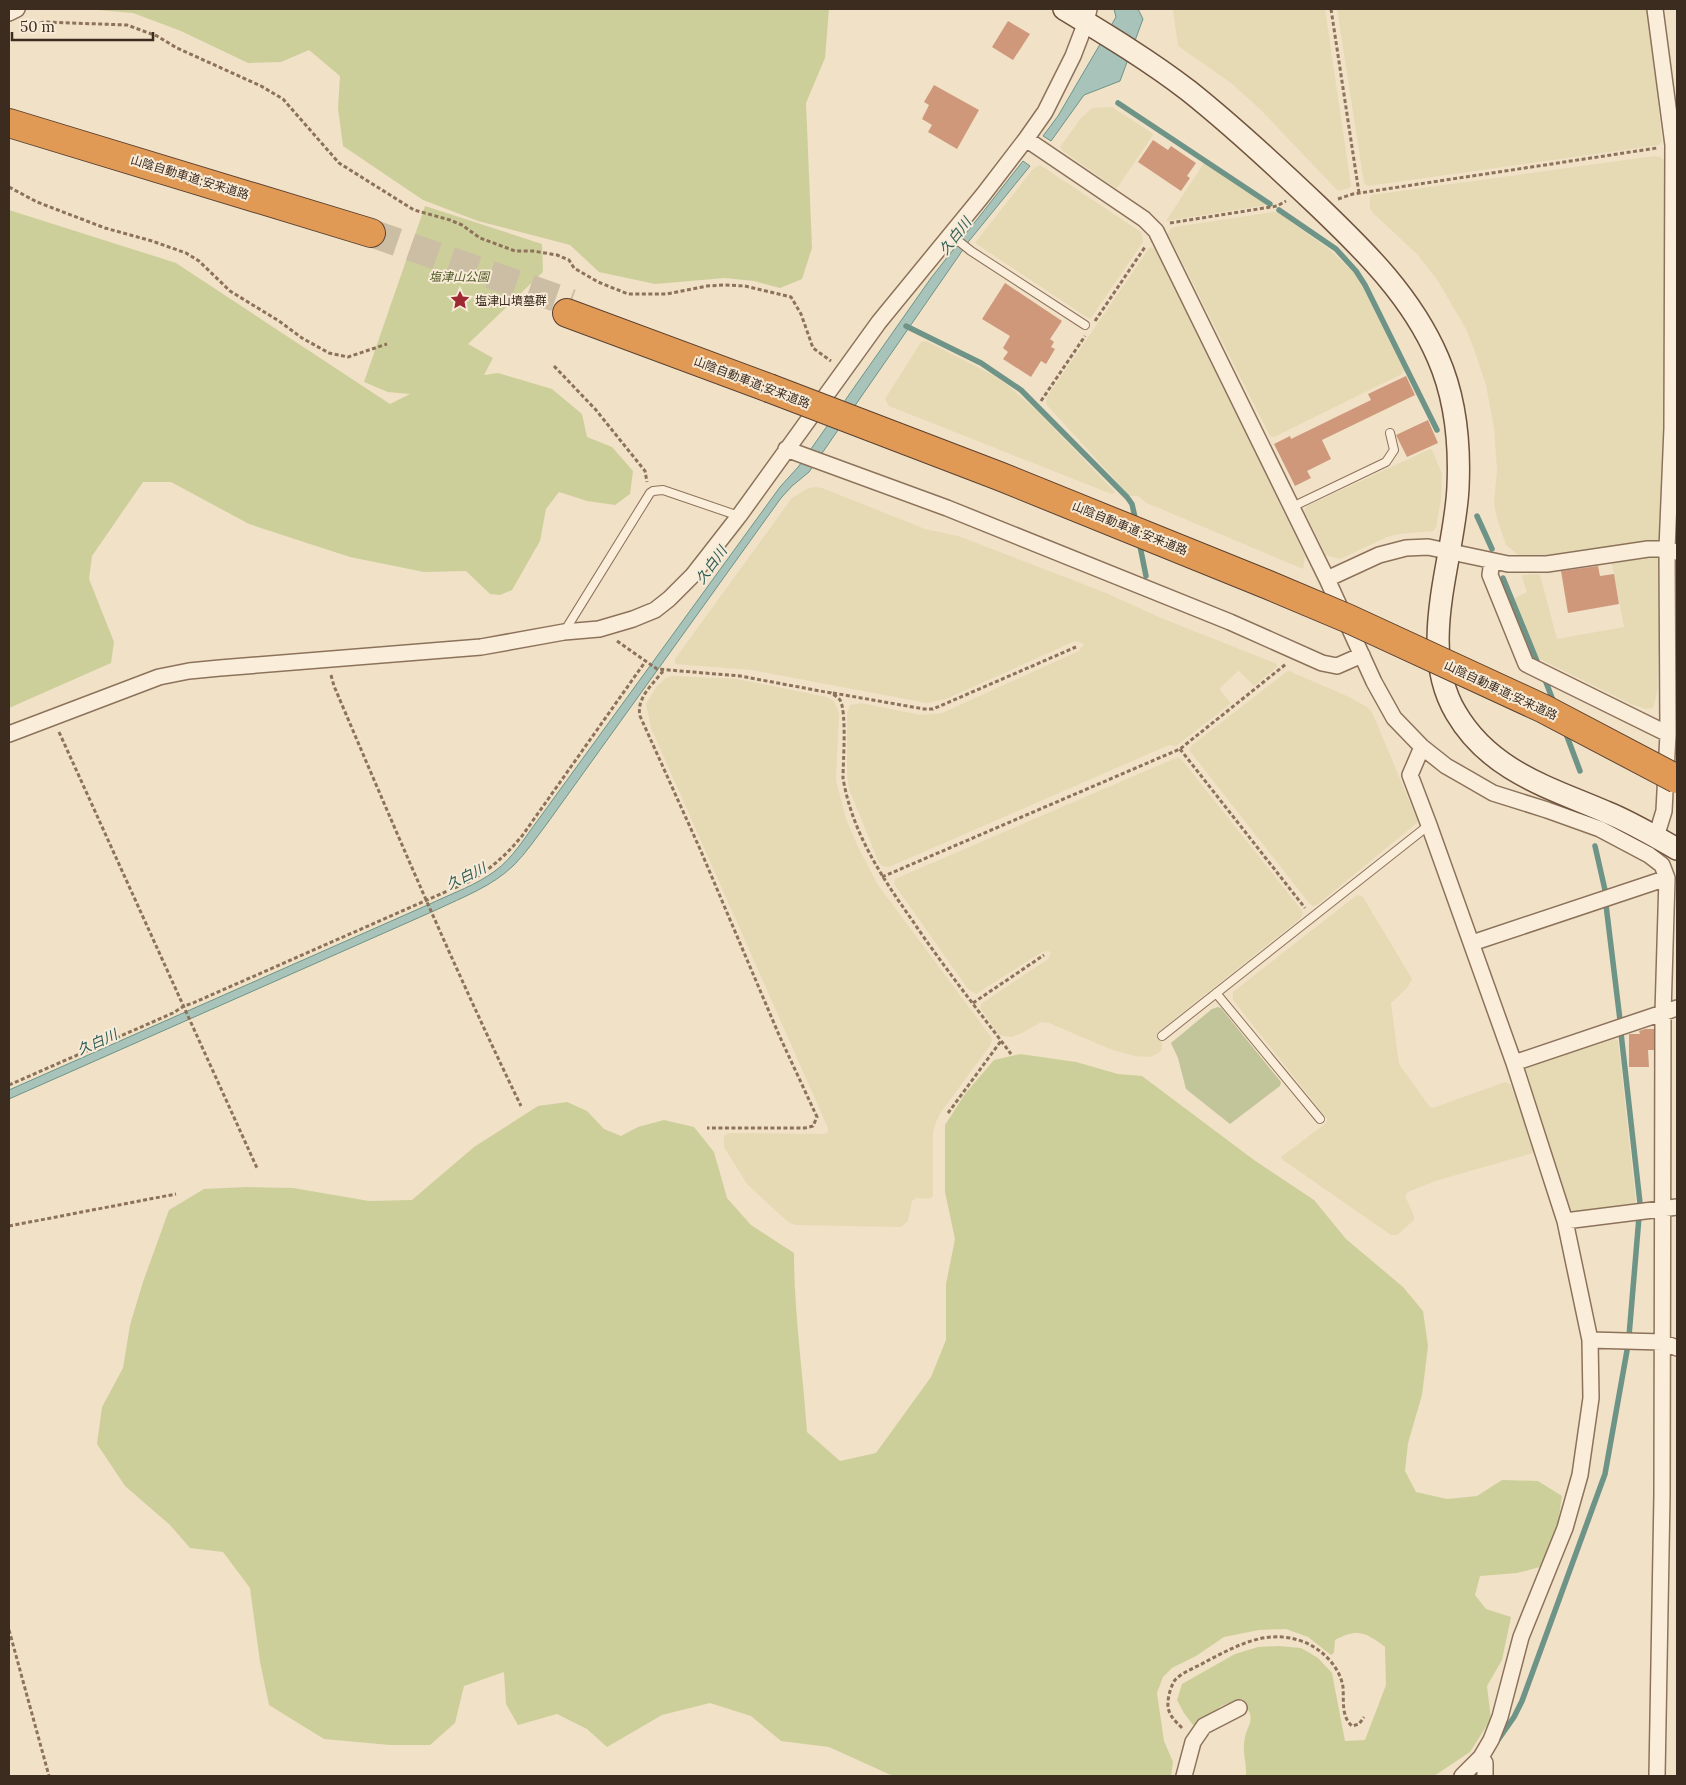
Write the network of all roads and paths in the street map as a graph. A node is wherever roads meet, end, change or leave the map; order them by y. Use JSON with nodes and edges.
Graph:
{"nodes":[{"id":1,"x":17,"y":9,"type":"edge"},
{"id":2,"x":1064,"y":9,"type":"edge"},
{"id":3,"x":1332,"y":9,"type":"edge"},
{"id":4,"x":1655,"y":9,"type":"edge"},
{"id":5,"x":9,"y":14,"type":"edge"},
{"id":6,"x":1092,"y":21,"type":"edge"},
{"id":7,"x":19,"y":28,"type":"dead end"},
{"id":8,"x":9,"y":123,"type":"edge"},
{"id":9,"x":9,"y":136,"type":"edge"},
{"id":10,"x":1026,"y":139,"type":"junction"},
{"id":11,"x":1675,"y":145,"type":"edge"},
{"id":12,"x":9,"y":187,"type":"edge"},
{"id":13,"x":1359,"y":193,"type":"junction"},
{"id":14,"x":1353,"y":194,"type":"dead end"},
{"id":15,"x":1277,"y":206,"type":"dead end"},
{"id":16,"x":1156,"y":231,"type":"junction"},
{"id":17,"x":953,"y":236,"type":"junction"},
{"id":18,"x":569,"y":308,"type":"tunnel mouth"},
{"id":19,"x":1085,"y":325,"type":"dead end"},
{"id":20,"x":386,"y":344,"type":"dead end"},
{"id":21,"x":832,"y":362,"type":"dead end"},
{"id":22,"x":554,"y":366,"type":"dead end"},
{"id":23,"x":770,"y":383,"type":"junction"},
{"id":24,"x":1041,"y":401,"type":"dead end"},
{"id":25,"x":1390,"y":433,"type":"dead end"},
{"id":26,"x":786,"y":449,"type":"junction"},
{"id":27,"x":650,"y":493,"type":"junction"},
{"id":28,"x":1292,"y":508,"type":"junction"},
{"id":29,"x":739,"y":516,"type":"junction"},
{"id":30,"x":1672,"y":550,"type":"edge"},
{"id":31,"x":1450,"y":551,"type":"junction"},
{"id":32,"x":1492,"y":560,"type":"junction"},
{"id":33,"x":1327,"y":579,"type":"junction"},
{"id":34,"x":599,"y":629,"type":"junction"},
{"id":35,"x":564,"y":632,"type":"junction"},
{"id":36,"x":1076,"y":647,"type":"dead end"},
{"id":37,"x":1296,"y":651,"type":"junction"},
{"id":38,"x":1362,"y":655,"type":"junction"},
{"id":39,"x":327,"y":660,"type":"junction"},
{"id":40,"x":647,"y":663,"type":"junction"},
{"id":41,"x":663,"y":671,"type":"junction"},
{"id":42,"x":831,"y":693,"type":"junction"},
{"id":43,"x":53,"y":718,"type":"junction"},
{"id":44,"x":9,"y":734,"type":"edge"},
{"id":45,"x":1668,"y":734,"type":"junction"},
{"id":46,"x":1422,"y":747,"type":"junction"},
{"id":47,"x":1180,"y":749,"type":"junction"},
{"id":48,"x":1677,"y":767,"type":"edge"},
{"id":49,"x":1677,"y":779,"type":"edge"},
{"id":50,"x":1429,"y":825,"type":"junction"},
{"id":51,"x":1656,"y":837,"type":"junction"},
{"id":52,"x":1677,"y":849,"type":"edge"},
{"id":53,"x":882,"y":877,"type":"junction"},
{"id":54,"x":1667,"y":878,"type":"junction"},
{"id":55,"x":426,"y":902,"type":"junction"},
{"id":56,"x":1312,"y":918,"type":"junction"},
{"id":57,"x":1472,"y":943,"type":"junction"},
{"id":58,"x":1044,"y":955,"type":"dead end"},
{"id":59,"x":1216,"y":993,"type":"junction"},
{"id":60,"x":973,"y":1003,"type":"junction"},
{"id":61,"x":184,"y":1006,"type":"junction"},
{"id":62,"x":1670,"y":1010,"type":"edge"},
{"id":63,"x":1162,"y":1036,"type":"dead end"},
{"id":64,"x":1001,"y":1041,"type":"junction"},
{"id":65,"x":1011,"y":1054,"type":"dead end"},
{"id":66,"x":1514,"y":1063,"type":"junction"},
{"id":67,"x":9,"y":1085,"type":"edge"},
{"id":68,"x":522,"y":1106,"type":"dead end"},
{"id":69,"x":948,"y":1113,"type":"dead end"},
{"id":70,"x":1320,"y":1119,"type":"dead end"},
{"id":71,"x":707,"y":1128,"type":"dead end"},
{"id":72,"x":257,"y":1168,"type":"dead end"},
{"id":73,"x":176,"y":1194,"type":"dead end"},
{"id":74,"x":1677,"y":1207,"type":"edge"},
{"id":75,"x":1662,"y":1209,"type":"junction"},
{"id":76,"x":1565,"y":1222,"type":"junction"},
{"id":77,"x":9,"y":1226,"type":"edge"},
{"id":78,"x":1590,"y":1340,"type":"junction"},
{"id":79,"x":1662,"y":1342,"type":"junction"},
{"id":80,"x":1677,"y":1348,"type":"edge"},
{"id":81,"x":9,"y":1630,"type":"edge"},
{"id":82,"x":1239,"y":1708,"type":"dead end"},
{"id":83,"x":1364,"y":1717,"type":"dead end"},
{"id":84,"x":1195,"y":1740,"type":"junction"},
{"id":85,"x":1481,"y":1757,"type":"junction"},
{"id":86,"x":50,"y":1776,"type":"edge"},
{"id":87,"x":1184,"y":1776,"type":"edge"},
{"id":88,"x":1462,"y":1776,"type":"edge"},
{"id":89,"x":1485,"y":1776,"type":"edge"},
{"id":90,"x":1657,"y":1776,"type":"edge"}],
"edges":[{"from":1,"to":5,"type":"street"},
{"from":2,"to":6,"type":"street"},
{"from":3,"to":13,"type":"path"},
{"from":4,"to":11,"type":"street"},
{"from":6,"to":10,"type":"street"},
{"from":6,"to":31,"type":"street"},
{"from":7,"to":21,"type":"path"},
{"from":8,"to":9,"type":"highway","name":"山陰自動車道;安来道路"},
{"from":10,"to":16,"type":"street"},
{"from":10,"to":17,"type":"street"},
{"from":11,"to":13,"type":"path"},
{"from":11,"to":30,"type":"street"},
{"from":12,"to":20,"type":"path"},
{"from":13,"to":14,"type":"path"},
{"from":15,"to":16,"type":"path"},
{"from":16,"to":24,"type":"path"},
{"from":16,"to":28,"type":"street"},
{"from":17,"to":19,"type":"lane"},
{"from":17,"to":26,"type":"street"},
{"from":18,"to":23,"type":"highway","name":"山陰自動車道;安来道路"},
{"from":22,"to":27,"type":"path"},
{"from":23,"to":48,"type":"highway","name":"山陰自動車道;安来道路"},
{"from":23,"to":49,"type":"highway","name":"山陰自動車道;安来道路","bridge":true},
{"from":25,"to":28,"type":"lane"},
{"from":26,"to":29,"type":"street"},
{"from":26,"to":37,"type":"street"},
{"from":27,"to":29,"type":"lane"},
{"from":27,"to":35,"type":"lane"},
{"from":28,"to":33,"type":"street"},
{"from":29,"to":34,"type":"street"},
{"from":30,"to":32,"type":"street"},
{"from":30,"to":45,"type":"street"},
{"from":31,"to":32,"type":"street"},
{"from":31,"to":33,"type":"street"},
{"from":31,"to":51,"type":"street"},
{"from":32,"to":45,"type":"street"},
{"from":33,"to":38,"type":"street"},
{"from":34,"to":35,"type":"street"},
{"from":34,"to":40,"type":"path"},
{"from":35,"to":39,"type":"street"},
{"from":36,"to":42,"type":"path"},
{"from":37,"to":38,"type":"street"},
{"from":37,"to":47,"type":"path"},
{"from":38,"to":46,"type":"street"},
{"from":39,"to":43,"type":"street"},
{"from":39,"to":55,"type":"path"},
{"from":40,"to":41,"type":"path"},
{"from":40,"to":55,"type":"path"},
{"from":41,"to":42,"type":"path"},
{"from":41,"to":71,"type":"path"},
{"from":42,"to":53,"type":"path"},
{"from":43,"to":44,"type":"street"},
{"from":43,"to":61,"type":"path"},
{"from":45,"to":51,"type":"street"},
{"from":46,"to":50,"type":"street"},
{"from":46,"to":54,"type":"street"},
{"from":47,"to":53,"type":"path"},
{"from":47,"to":56,"type":"path"},
{"from":50,"to":56,"type":"lane"},
{"from":50,"to":57,"type":"street"},
{"from":51,"to":52,"type":"street"},
{"from":53,"to":60,"type":"path"},
{"from":54,"to":57,"type":"street"},
{"from":54,"to":62,"type":"street"},
{"from":55,"to":61,"type":"path"},
{"from":55,"to":68,"type":"path"},
{"from":56,"to":59,"type":"lane"},
{"from":57,"to":66,"type":"street"},
{"from":58,"to":60,"type":"path"},
{"from":59,"to":63,"type":"lane"},
{"from":59,"to":70,"type":"lane"},
{"from":60,"to":64,"type":"path"},
{"from":61,"to":67,"type":"path"},
{"from":61,"to":72,"type":"path"},
{"from":62,"to":66,"type":"street"},
{"from":62,"to":75,"type":"street"},
{"from":64,"to":65,"type":"path"},
{"from":64,"to":69,"type":"path"},
{"from":66,"to":76,"type":"street"},
{"from":73,"to":77,"type":"path"},
{"from":74,"to":75,"type":"street"},
{"from":75,"to":76,"type":"street"},
{"from":75,"to":79,"type":"street"},
{"from":76,"to":78,"type":"street"},
{"from":78,"to":79,"type":"street"},
{"from":78,"to":85,"type":"street"},
{"from":79,"to":80,"type":"street"},
{"from":79,"to":90,"type":"street"},
{"from":81,"to":86,"type":"path"},
{"from":82,"to":84,"type":"street"},
{"from":83,"to":84,"type":"path"},
{"from":84,"to":87,"type":"street"},
{"from":85,"to":88,"type":"street"},
{"from":85,"to":89,"type":"street"}]}
